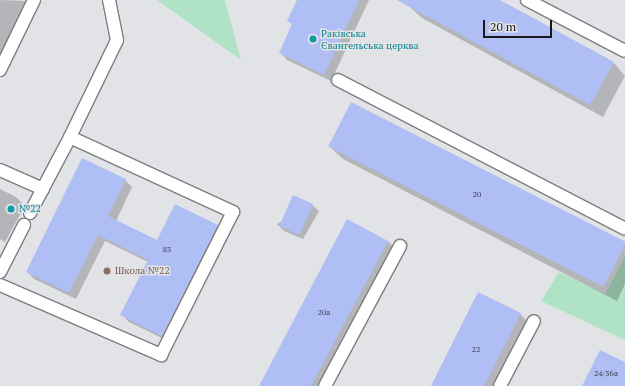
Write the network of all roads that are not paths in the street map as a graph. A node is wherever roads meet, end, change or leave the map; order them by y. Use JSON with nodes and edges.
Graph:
{"nodes":[{"id":1,"x":34,"y":0,"type":"edge"},
{"id":2,"x":109,"y":0,"type":"edge"},
{"id":3,"x":527,"y":0,"type":"edge"},
{"id":4,"x":625,"y":51,"type":"edge"},
{"id":5,"x":0,"y":70,"type":"edge"},
{"id":6,"x":338,"y":80,"type":"dead end"},
{"id":7,"x":70,"y":137,"type":"junction"},
{"id":8,"x":0,"y":170,"type":"edge"},
{"id":9,"x":43,"y":189,"type":"junction"},
{"id":10,"x":30,"y":213,"type":"dead end"},
{"id":11,"x":24,"y":225,"type":"dead end"},
{"id":12,"x":625,"y":228,"type":"edge"},
{"id":13,"x":400,"y":246,"type":"dead end"},
{"id":14,"x":0,"y":272,"type":"edge"},
{"id":15,"x":0,"y":285,"type":"edge"},
{"id":16,"x":534,"y":320,"type":"dead end"},
{"id":17,"x":325,"y":386,"type":"edge"},
{"id":18,"x":500,"y":386,"type":"edge"}],
"edges":[{"from":1,"to":5,"type":"lane"},
{"from":2,"to":7,"type":"lane"},
{"from":3,"to":4,"type":"lane"},
{"from":6,"to":12,"type":"lane"},
{"from":7,"to":9,"type":"lane"},
{"from":7,"to":15,"type":"lane"},
{"from":8,"to":9,"type":"lane"},
{"from":9,"to":10,"type":"lane"},
{"from":11,"to":14,"type":"lane"},
{"from":13,"to":17,"type":"lane"},
{"from":16,"to":18,"type":"lane"}]}
